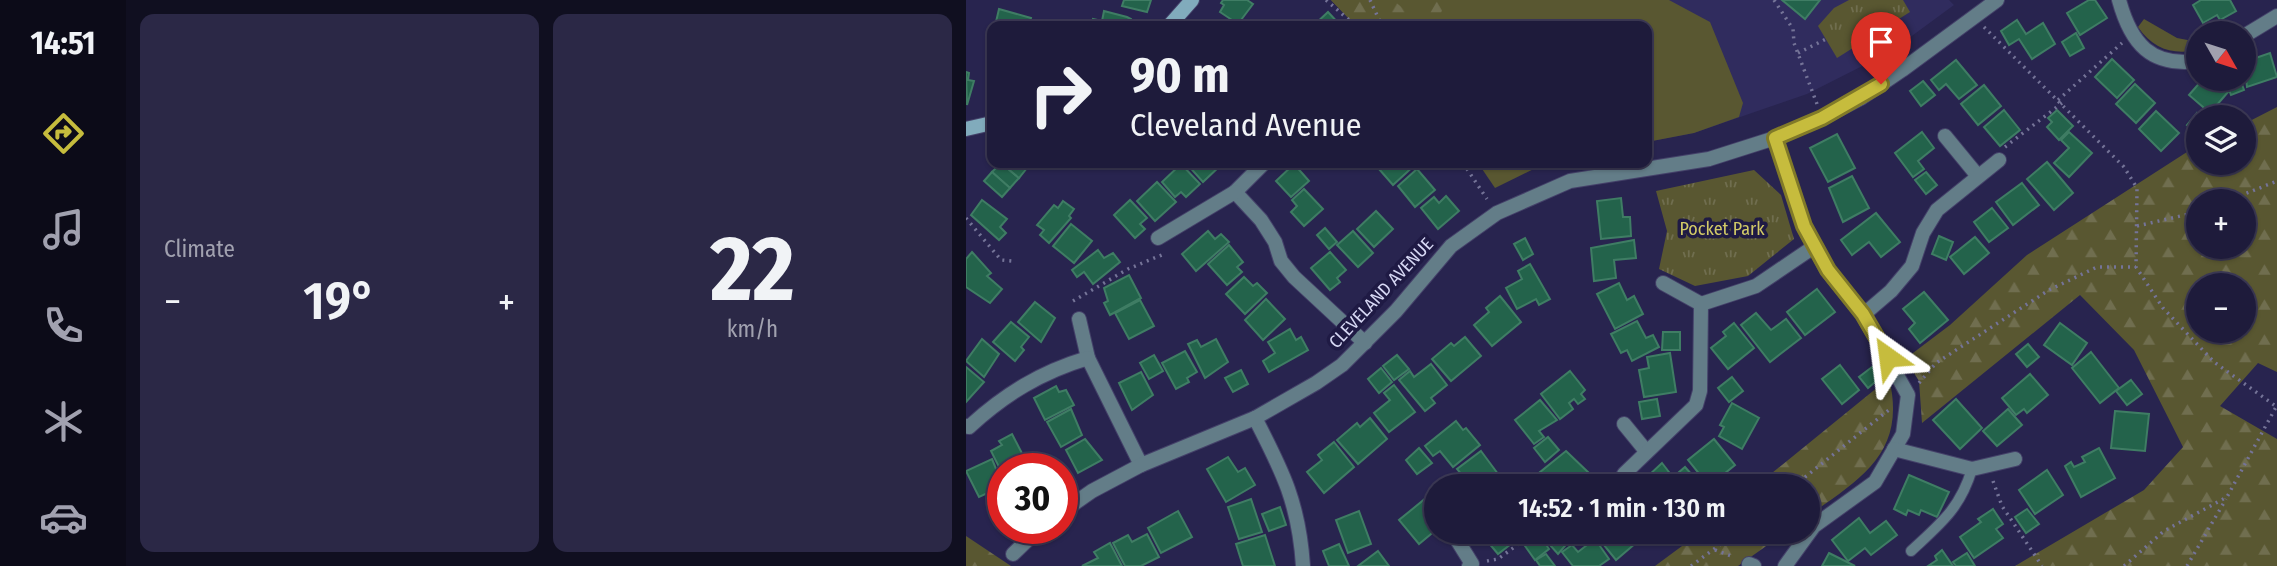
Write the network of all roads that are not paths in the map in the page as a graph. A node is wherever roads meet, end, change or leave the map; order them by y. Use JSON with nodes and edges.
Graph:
{"nodes":[{"id":1,"x":1192,"y":0,"type":"edge"},
{"id":2,"x":1997,"y":0,"type":"edge"},
{"id":3,"x":2119,"y":0,"type":"edge"},
{"id":4,"x":2277,"y":16,"type":"edge"},
{"id":5,"x":1173,"y":21,"type":"edge"},
{"id":6,"x":2256,"y":29,"type":"edge"},
{"id":7,"x":2186,"y":61,"type":"edge"},
{"id":8,"x":987,"y":124,"type":"edge"},
{"id":9,"x":966,"y":129,"type":"edge"},
{"id":10,"x":1945,"y":136,"type":"dead end"},
{"id":11,"x":1775,"y":138,"type":"junction"},
{"id":12,"x":1999,"y":160,"type":"road end"},
{"id":13,"x":1259,"y":168,"type":"edge"},
{"id":14,"x":1977,"y":176,"type":"junction"},
{"id":15,"x":1235,"y":192,"type":"junction"},
{"id":16,"x":1158,"y":238,"type":"dead end"},
{"id":17,"x":1815,"y":246,"type":"junction"},
{"id":18,"x":1663,"y":283,"type":"dead end"},
{"id":19,"x":1701,"y":304,"type":"junction"},
{"id":20,"x":1863,"y":314,"type":"junction"},
{"id":21,"x":1079,"y":318,"type":"dead end"},
{"id":22,"x":1365,"y":342,"type":"junction"},
{"id":23,"x":1088,"y":358,"type":"junction"},
{"id":24,"x":1255,"y":418,"type":"junction"},
{"id":25,"x":1624,"y":424,"type":"dead end"},
{"id":26,"x":966,"y":426,"type":"edge"},
{"id":27,"x":1894,"y":449,"type":"junction"},
{"id":28,"x":1646,"y":451,"type":"junction"},
{"id":29,"x":2015,"y":459,"type":"dead end"},
{"id":30,"x":1141,"y":464,"type":"junction"},
{"id":31,"x":1972,"y":469,"type":"junction"},
{"id":32,"x":1624,"y":474,"type":"dead end"},
{"id":33,"x":1078,"y":501,"type":"edge"},
{"id":34,"x":1023,"y":544,"type":"edge"},
{"id":35,"x":1459,"y":544,"type":"edge"},
{"id":36,"x":1910,"y":551,"type":"dead end"},
{"id":37,"x":1013,"y":554,"type":"dead end"},
{"id":38,"x":1471,"y":565,"type":"edge"},
{"id":39,"x":1303,"y":566,"type":"edge"},
{"id":40,"x":1786,"y":566,"type":"edge"}],
"edges":[{"from":1,"to":5,"type":"street"},
{"from":2,"to":11,"type":"street","name":"CLEVELAND AVENUE"},
{"from":3,"to":7,"type":"street"},
{"from":4,"to":6,"type":"street"},
{"from":8,"to":9,"type":"street"},
{"from":10,"to":14,"type":"street"},
{"from":11,"to":17,"type":"street"},
{"from":11,"to":22,"type":"street","name":"CLEVELAND AVENUE"},
{"from":12,"to":14,"type":"street"},
{"from":13,"to":15,"type":"street"},
{"from":14,"to":20,"type":"street"},
{"from":15,"to":16,"type":"street"},
{"from":15,"to":22,"type":"street"},
{"from":17,"to":19,"type":"street"},
{"from":17,"to":20,"type":"street"},
{"from":18,"to":19,"type":"street"},
{"from":19,"to":28,"type":"street"},
{"from":20,"to":27,"type":"street"},
{"from":21,"to":23,"type":"street"},
{"from":22,"to":24,"type":"street","name":"CLEVELAND AVENUE"},
{"from":23,"to":26,"type":"street"},
{"from":23,"to":30,"type":"street"},
{"from":24,"to":30,"type":"street","name":"CLEVELAND AVENUE"},
{"from":24,"to":39,"type":"street"},
{"from":25,"to":28,"type":"street"},
{"from":27,"to":31,"type":"street"},
{"from":27,"to":40,"type":"street"},
{"from":28,"to":32,"type":"street"},
{"from":29,"to":31,"type":"street"},
{"from":30,"to":33,"type":"street","name":"CLEVELAND AVENUE"},
{"from":31,"to":36,"type":"lane"},
{"from":34,"to":37,"type":"street"},
{"from":35,"to":38,"type":"street"}]}
